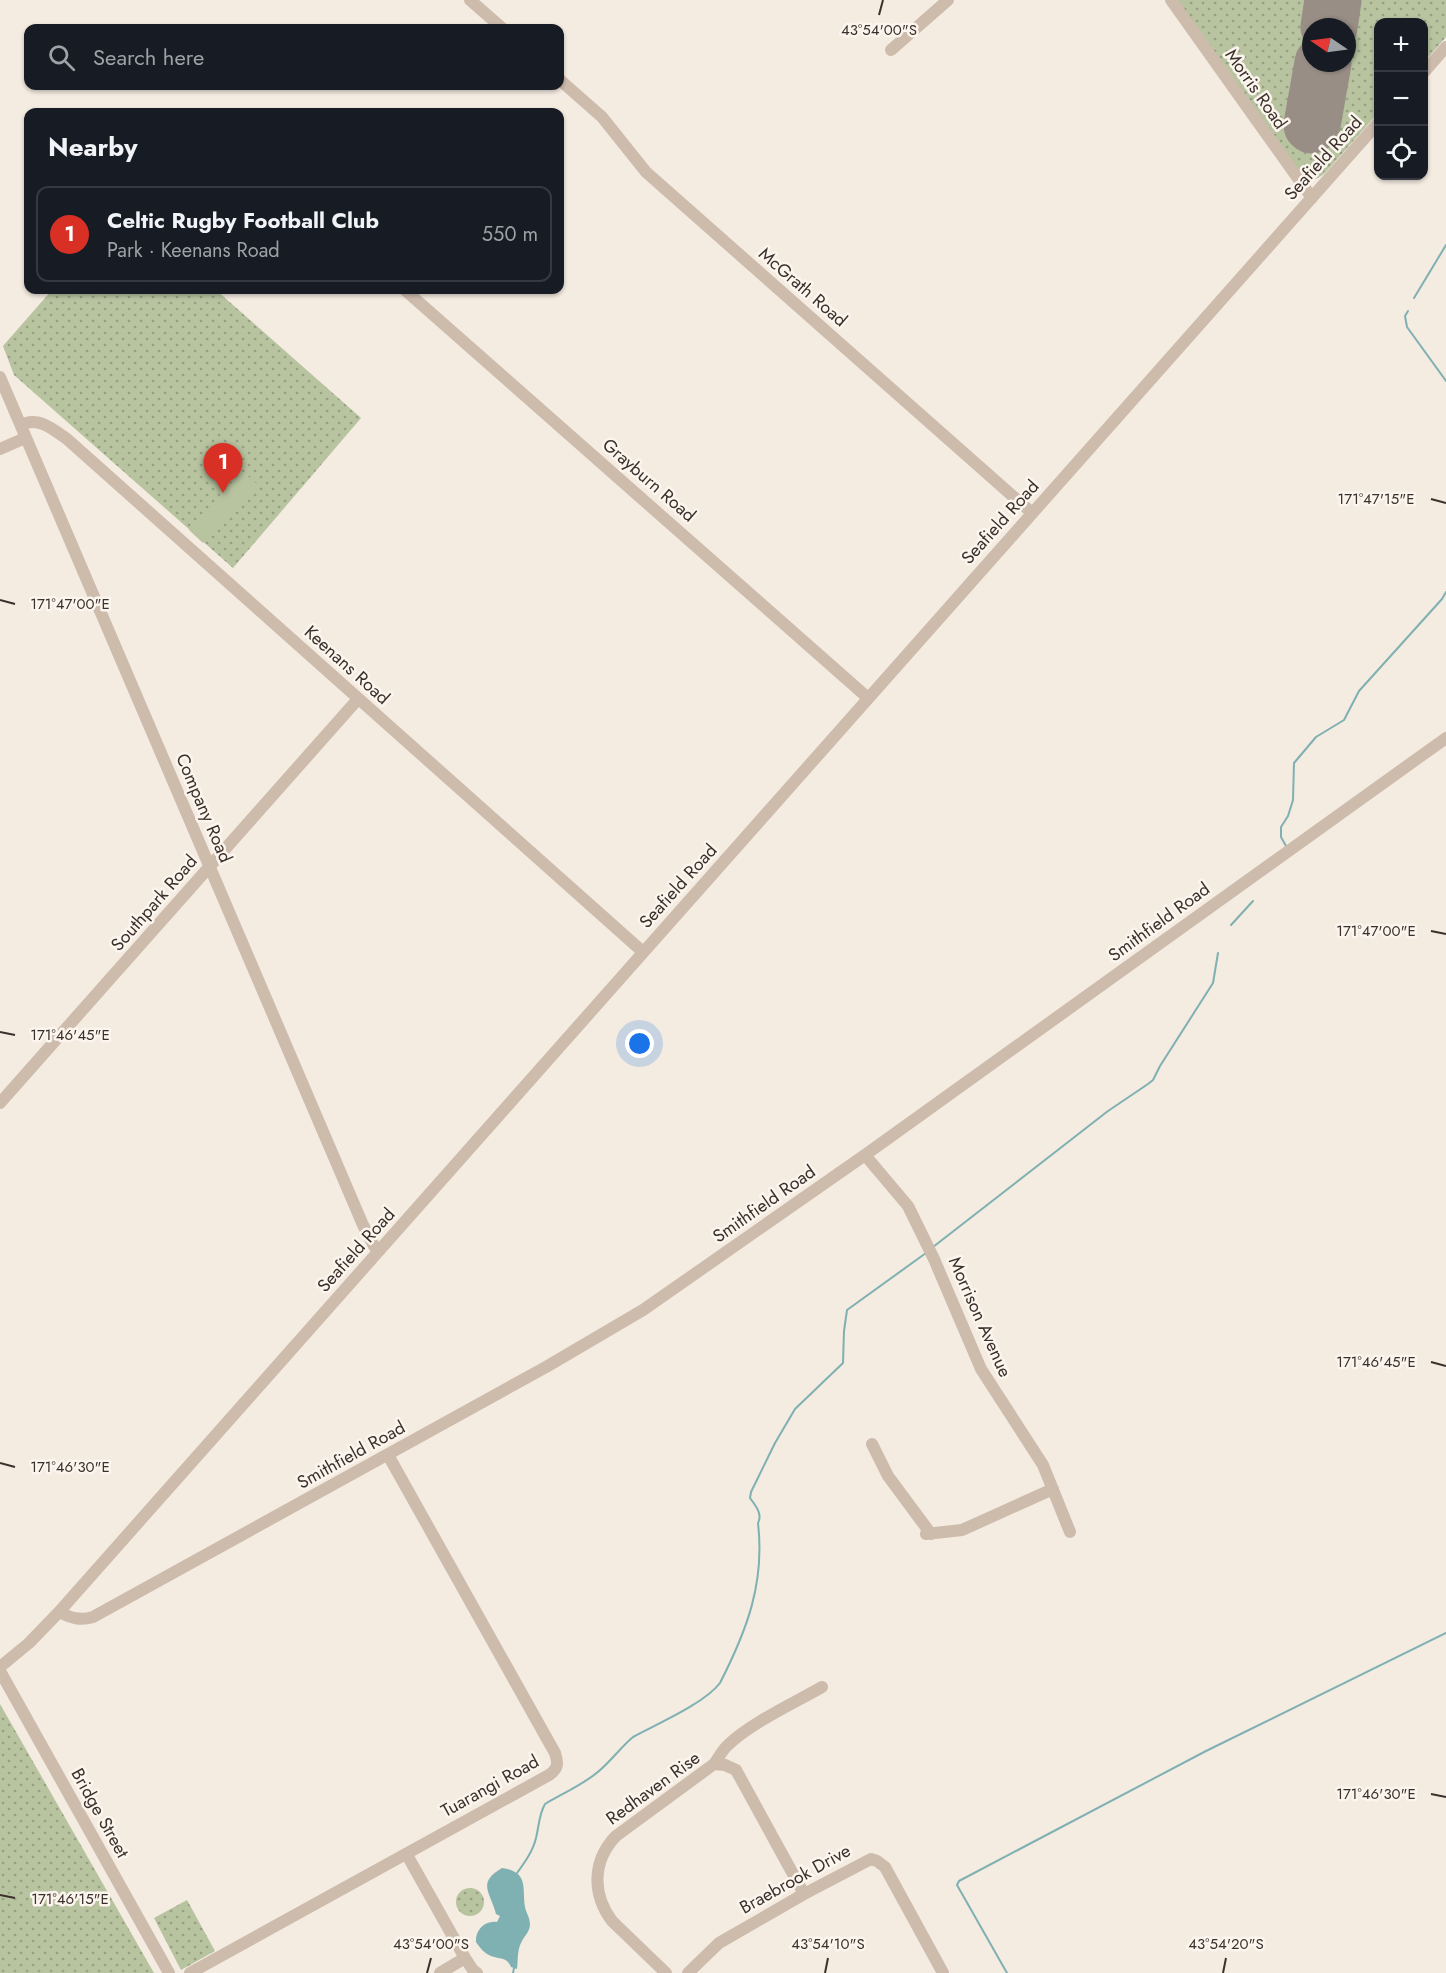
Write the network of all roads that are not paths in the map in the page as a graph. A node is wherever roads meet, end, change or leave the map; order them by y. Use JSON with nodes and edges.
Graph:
{"nodes":[{"id":1,"x":470,"y":0,"type":"edge"},
{"id":2,"x":948,"y":0,"type":"edge"},
{"id":3,"x":1171,"y":0,"type":"edge"},
{"id":4,"x":497,"y":24,"type":"edge"},
{"id":5,"x":1446,"y":47,"type":"edge"},
{"id":6,"x":891,"y":50,"type":"dead end"},
{"id":7,"x":1428,"y":67,"type":"edge"},
{"id":8,"x":564,"y":84,"type":"edge"},
{"id":9,"x":1375,"y":126,"type":"edge"},
{"id":10,"x":1312,"y":198,"type":"junction"},
{"id":11,"x":410,"y":294,"type":"edge"},
{"id":12,"x":0,"y":377,"type":"edge"},
{"id":13,"x":21,"y":425,"type":"junction"},
{"id":14,"x":26,"y":438,"type":"junction"},
{"id":15,"x":0,"y":449,"type":"edge"},
{"id":16,"x":1032,"y":513,"type":"junction"},
{"id":17,"x":868,"y":698,"type":"junction"},
{"id":18,"x":358,"y":699,"type":"junction"},
{"id":19,"x":1446,"y":738,"type":"edge"},
{"id":20,"x":209,"y":867,"type":"junction"},
{"id":21,"x":643,"y":952,"type":"junction"},
{"id":22,"x":0,"y":1104,"type":"edge"},
{"id":23,"x":865,"y":1155,"type":"junction"},
{"id":24,"x":380,"y":1250,"type":"junction"},
{"id":25,"x":872,"y":1444,"type":"dead end"},
{"id":26,"x":388,"y":1455,"type":"junction"},
{"id":27,"x":1053,"y":1489,"type":"junction"},
{"id":28,"x":1070,"y":1532,"type":"dead end"},
{"id":29,"x":59,"y":1612,"type":"junction"},
{"id":30,"x":0,"y":1669,"type":"edge"},
{"id":31,"x":822,"y":1687,"type":"dead end"},
{"id":32,"x":714,"y":1764,"type":"junction"},
{"id":33,"x":407,"y":1855,"type":"junction"},
{"id":34,"x":804,"y":1894,"type":"junction"},
{"id":35,"x":465,"y":1958,"type":"junction"},
{"id":36,"x":169,"y":1973,"type":"edge"},
{"id":37,"x":190,"y":1973,"type":"edge"},
{"id":38,"x":440,"y":1973,"type":"edge"},
{"id":39,"x":477,"y":1973,"type":"edge"},
{"id":40,"x":666,"y":1973,"type":"edge"},
{"id":41,"x":688,"y":1973,"type":"edge"},
{"id":42,"x":943,"y":1973,"type":"edge"}],
"edges":[{"from":1,"to":4,"type":"street"},
{"from":2,"to":6,"type":"street"},
{"from":3,"to":10,"type":"street","name":"Morris Road"},
{"from":5,"to":7,"type":"street"},
{"from":8,"to":16,"type":"street","name":"McGrath Road"},
{"from":9,"to":10,"type":"street","name":"Seafield Road"},
{"from":10,"to":16,"type":"street","name":"Seafield Road"},
{"from":11,"to":17,"type":"street","name":"Grayburn Road"},
{"from":12,"to":13,"type":"street","name":"Company Road"},
{"from":13,"to":14,"type":"street","name":"Company Road"},
{"from":13,"to":18,"type":"street","name":"Keenans Road"},
{"from":14,"to":15,"type":"street"},
{"from":14,"to":20,"type":"street","name":"Company Road"},
{"from":16,"to":17,"type":"street","name":"Seafield Road"},
{"from":17,"to":21,"type":"street","name":"Seafield Road"},
{"from":18,"to":20,"type":"street","name":"Southpark Road"},
{"from":18,"to":21,"type":"street","name":"Keenans Road"},
{"from":19,"to":23,"type":"street","name":"Smithfield Road"},
{"from":20,"to":22,"type":"street","name":"Southpark Road"},
{"from":20,"to":24,"type":"street","name":"Company Road"},
{"from":21,"to":24,"type":"street","name":"Seafield Road"},
{"from":23,"to":26,"type":"street","name":"Smithfield Road"},
{"from":23,"to":27,"type":"street","name":"Morrison Avenue"},
{"from":24,"to":29,"type":"street","name":"Seafield Road"},
{"from":25,"to":27,"type":"street"},
{"from":26,"to":29,"type":"street","name":"Smithfield Road"},
{"from":26,"to":33,"type":"street","name":"Tuarangi Road"},
{"from":27,"to":28,"type":"street","name":"Morrison Avenue"},
{"from":29,"to":30,"type":"street","name":"Seafield Road"},
{"from":30,"to":36,"type":"street","name":"Bridge Street"},
{"from":31,"to":32,"type":"street"},
{"from":32,"to":34,"type":"street","name":"Redhaven Rise"},
{"from":32,"to":40,"type":"street","name":"Redhaven Rise"},
{"from":33,"to":35,"type":"street"},
{"from":33,"to":37,"type":"street","name":"Tuarangi Road"},
{"from":34,"to":41,"type":"street","name":"Braebrook Drive"},
{"from":34,"to":42,"type":"street","name":"Braebrook Drive"},
{"from":35,"to":38,"type":"street"},
{"from":35,"to":39,"type":"street"}]}
